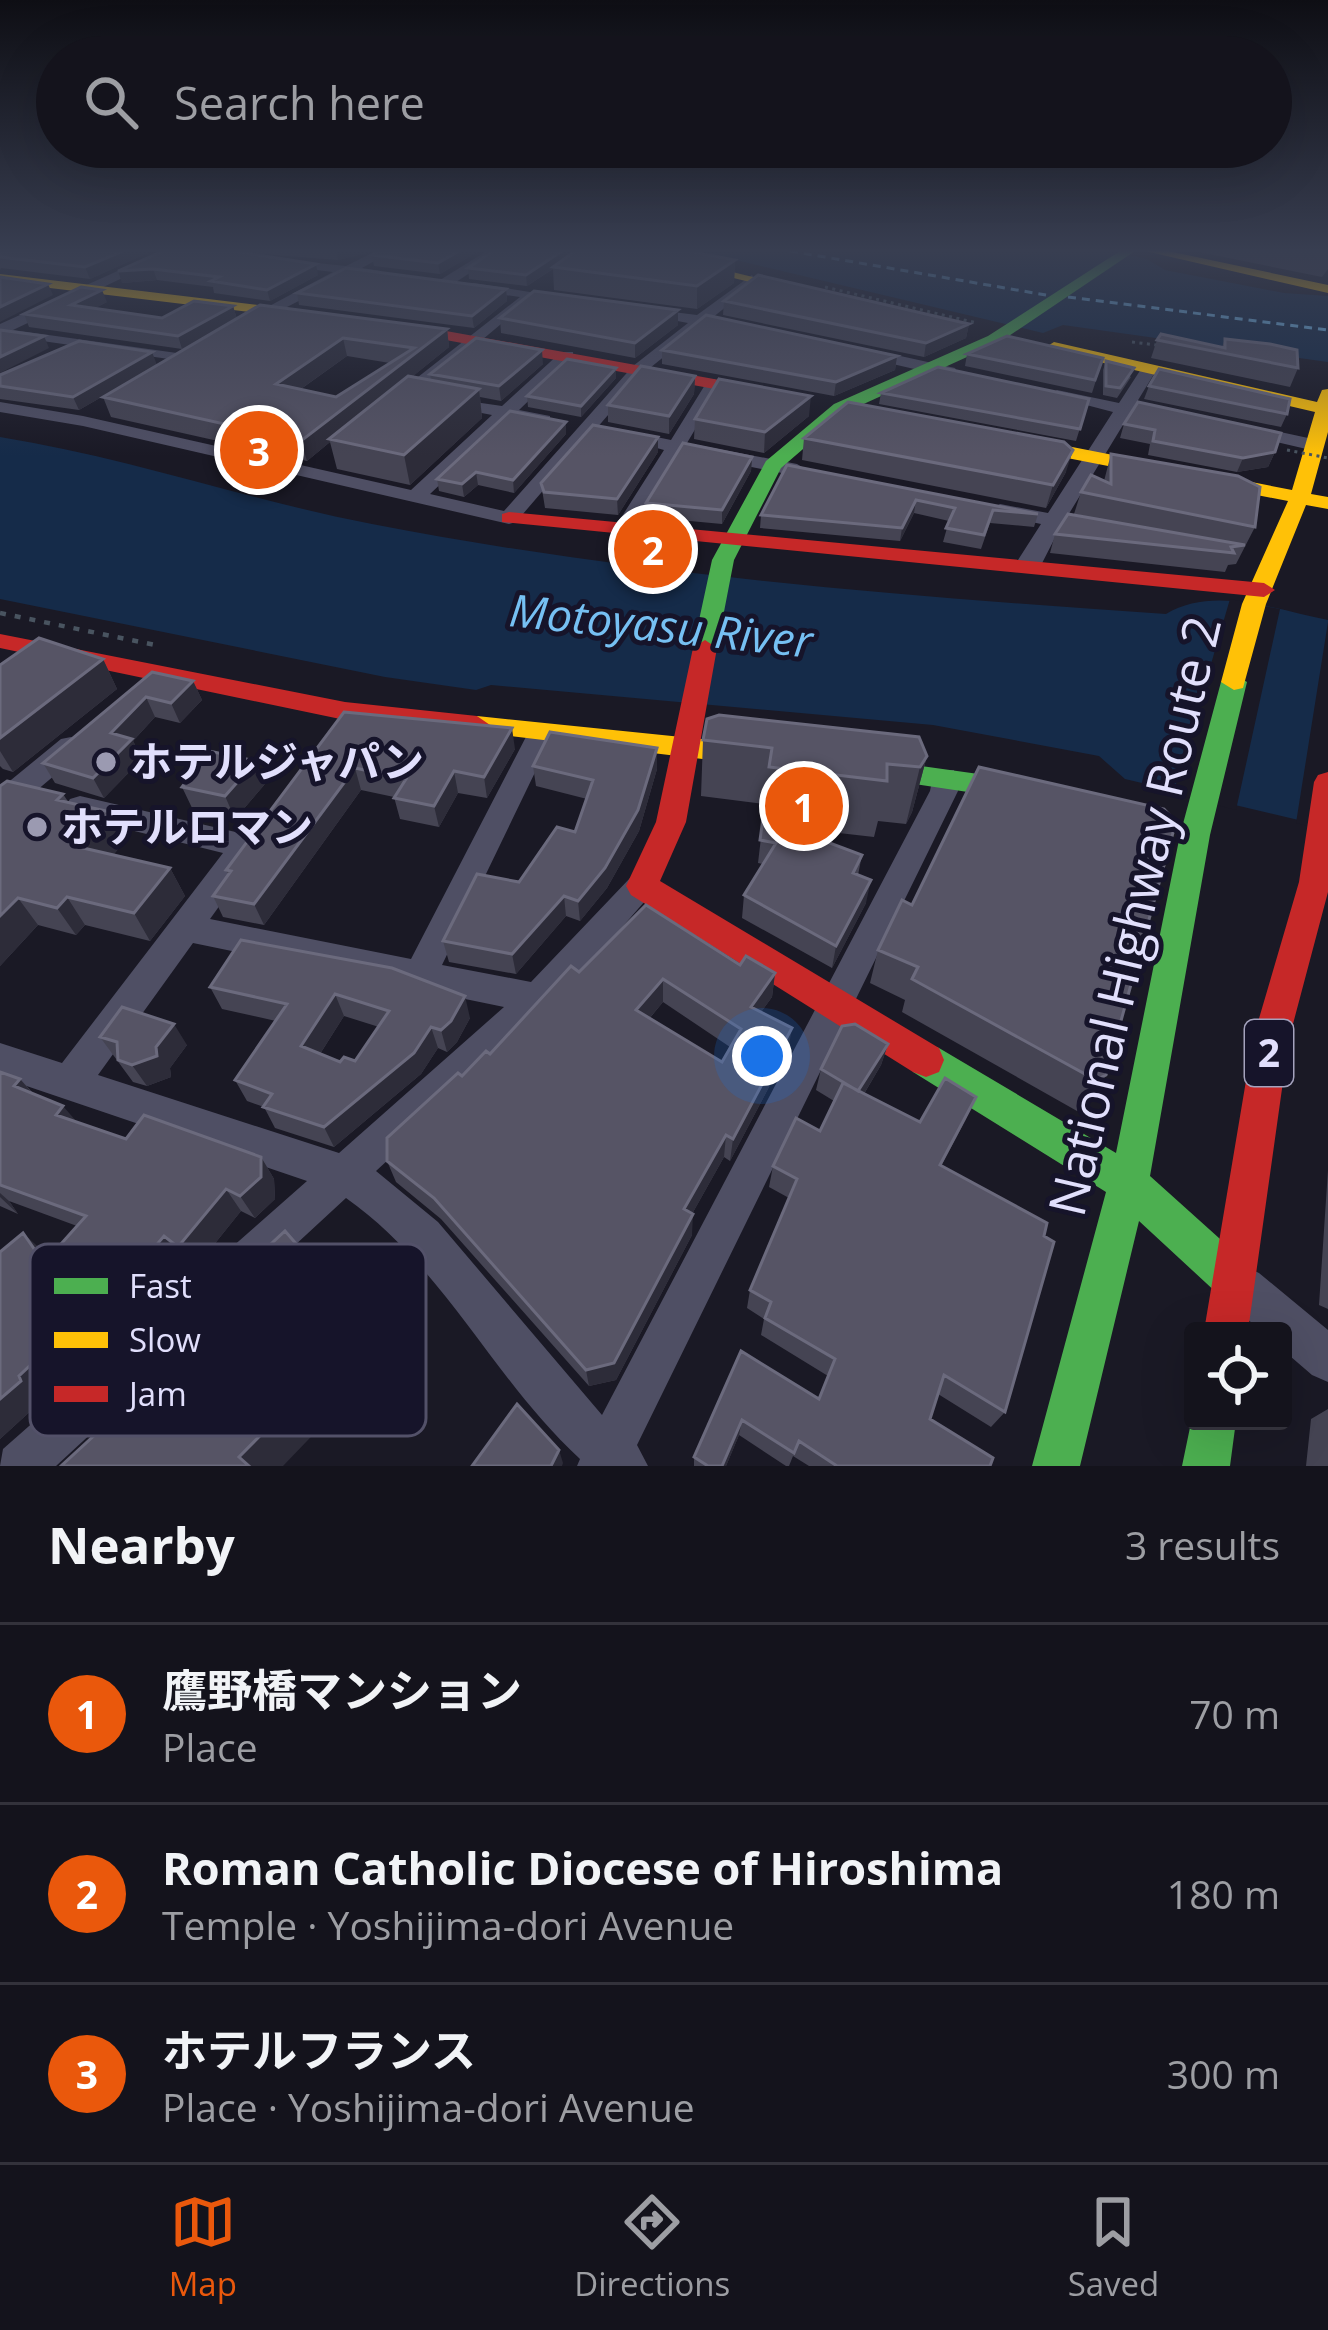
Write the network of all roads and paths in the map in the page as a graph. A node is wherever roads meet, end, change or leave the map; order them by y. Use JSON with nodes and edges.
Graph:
{"nodes":[{"id":1,"x":254,"y":319,"type":"edge"},
{"id":2,"x":345,"y":319,"type":"edge"},
{"id":3,"x":499,"y":319,"type":"edge"},
{"id":4,"x":700,"y":319,"type":"edge"},
{"id":5,"x":702,"y":319,"type":"edge"},
{"id":6,"x":1027,"y":319,"type":"edge"},
{"id":7,"x":958,"y":326,"type":"edge"},
{"id":8,"x":236,"y":328,"type":"edge"},
{"id":9,"x":746,"y":328,"type":"edge"},
{"id":10,"x":0,"y":331,"type":"edge"},
{"id":11,"x":1007,"y":332,"type":"junction"},
{"id":12,"x":473,"y":339,"type":"junction"},
{"id":13,"x":1120,"y":341,"type":"dead end"},
{"id":14,"x":81,"y":344,"type":"junction"},
{"id":15,"x":838,"y":348,"type":"edge"},
{"id":16,"x":201,"y":349,"type":"edge"},
{"id":17,"x":567,"y":355,"type":"junction"},
{"id":18,"x":1156,"y":357,"type":"junction"},
{"id":19,"x":184,"y":359,"type":"junction"},
{"id":20,"x":40,"y":365,"type":"edge"},
{"id":21,"x":929,"y":367,"type":"junction"},
{"id":22,"x":639,"y":369,"type":"junction"},
{"id":23,"x":164,"y":372,"type":"edge"},
{"id":24,"x":973,"y":376,"type":"edge"},
{"id":25,"x":714,"y":384,"type":"junction"},
{"id":26,"x":1037,"y":390,"type":"edge"},
{"id":27,"x":408,"y":393,"type":"junction"},
{"id":28,"x":1326,"y":401,"type":"edge"},
{"id":29,"x":814,"y":403,"type":"junction"},
{"id":30,"x":0,"y":407,"type":"edge"},
{"id":31,"x":1125,"y":407,"type":"junction"},
{"id":32,"x":103,"y":409,"type":"edge"},
{"id":33,"x":1148,"y":410,"type":"edge"},
{"id":34,"x":506,"y":413,"type":"junction"},
{"id":35,"x":896,"y":418,"type":"edge"},
{"id":36,"x":375,"y":420,"type":"edge"},
{"id":37,"x":83,"y":421,"type":"junction"},
{"id":38,"x":1237,"y":428,"type":"edge"},
{"id":39,"x":586,"y":429,"type":"junction"},
{"id":40,"x":983,"y":436,"type":"edge"},
{"id":41,"x":673,"y":447,"type":"junction"},
{"id":42,"x":1310,"y":451,"type":"edge"},
{"id":43,"x":1091,"y":457,"type":"junction"},
{"id":44,"x":772,"y":465,"type":"junction"},
{"id":45,"x":830,"y":476,"type":"edge"},
{"id":46,"x":1298,"y":497,"type":"junction"},
{"id":47,"x":414,"y":498,"type":"junction"},
{"id":48,"x":1328,"y":503,"type":"edge"},
{"id":49,"x":986,"y":507,"type":"edge"},
{"id":50,"x":509,"y":518,"type":"junction"},
{"id":51,"x":1053,"y":520,"type":"junction"},
{"id":52,"x":622,"y":532,"type":"junction"},
{"id":53,"x":1117,"y":532,"type":"edge"},
{"id":54,"x":726,"y":554,"type":"junction"},
{"id":55,"x":1029,"y":568,"type":"junction"},
{"id":56,"x":1259,"y":597,"type":"junction"},
{"id":57,"x":0,"y":613,"type":"edge"},
{"id":58,"x":0,"y":640,"type":"edge"},
{"id":59,"x":161,"y":660,"type":"junction"},
{"id":60,"x":126,"y":701,"type":"edge"},
{"id":61,"x":345,"y":711,"type":"junction"},
{"id":62,"x":89,"y":731,"type":"edge"},
{"id":63,"x":541,"y":733,"type":"junction"},
{"id":64,"x":322,"y":742,"type":"edge"},
{"id":65,"x":685,"y":747,"type":"junction"},
{"id":66,"x":735,"y":753,"type":"edge"},
{"id":67,"x":851,"y":766,"type":"edge"},
{"id":68,"x":944,"y":778,"type":"junction"},
{"id":69,"x":1328,"y":782,"type":"edge"},
{"id":70,"x":5,"y":795,"type":"edge"},
{"id":71,"x":1050,"y":796,"type":"edge"},
{"id":72,"x":271,"y":812,"type":"edge"},
{"id":73,"x":1161,"y":826,"type":"edge"},
{"id":74,"x":1195,"y":836,"type":"junction"},
{"id":75,"x":245,"y":848,"type":"junction"},
{"id":76,"x":1322,"y":884,"type":"edge"},
{"id":77,"x":642,"y":886,"type":"junction"},
{"id":78,"x":187,"y":928,"type":"junction"},
{"id":79,"x":419,"y":976,"type":"junction"},
{"id":80,"x":538,"y":999,"type":"junction"},
{"id":81,"x":835,"y":1007,"type":"junction"},
{"id":82,"x":0,"y":1060,"type":"edge"},
{"id":83,"x":70,"y":1082,"type":"junction"},
{"id":84,"x":347,"y":1175,"type":"junction"},
{"id":85,"x":1128,"y":1183,"type":"junction"},
{"id":86,"x":269,"y":1244,"type":"edge"},
{"id":87,"x":1234,"y":1280,"type":"junction"},
{"id":88,"x":1227,"y":1322,"type":"edge"},
{"id":89,"x":1328,"y":1359,"type":"edge"},
{"id":90,"x":1212,"y":1430,"type":"edge"},
{"id":91,"x":54,"y":1436,"type":"edge"},
{"id":92,"x":611,"y":1462,"type":"edge"},
{"id":93,"x":20,"y":1466,"type":"edge"},
{"id":94,"x":1056,"y":1466,"type":"edge"},
{"id":95,"x":1206,"y":1466,"type":"edge"}],
"edges":[{"from":1,"to":8,"type":"street"},
{"from":2,"to":12,"type":"main road"},
{"from":3,"to":12,"type":"street"},
{"from":4,"to":22,"type":"street"},
{"from":5,"to":9,"type":"street"},
{"from":6,"to":11,"type":"main road"},
{"from":7,"to":11,"type":"main road"},
{"from":10,"to":14,"type":"street"},
{"from":11,"to":18,"type":"main road"},
{"from":11,"to":21,"type":"main road"},
{"from":12,"to":17,"type":"main road"},
{"from":12,"to":27,"type":"street"},
{"from":13,"to":18,"type":"path"},
{"from":14,"to":19,"type":"street"},
{"from":14,"to":20,"type":"street"},
{"from":15,"to":21,"type":"street"},
{"from":16,"to":19,"type":"street"},
{"from":17,"to":22,"type":"main road"},
{"from":17,"to":34,"type":"street"},
{"from":18,"to":28,"type":"main road"},
{"from":18,"to":31,"type":"street"},
{"from":19,"to":23,"type":"street"},
{"from":21,"to":24,"type":"street"},
{"from":21,"to":29,"type":"main road"},
{"from":22,"to":25,"type":"main road"},
{"from":22,"to":39,"type":"street"},
{"from":25,"to":29,"type":"main road"},
{"from":25,"to":41,"type":"street"},
{"from":26,"to":31,"type":"street"},
{"from":27,"to":34,"type":"street"},
{"from":27,"to":36,"type":"street"},
{"from":28,"to":42,"type":"main road","name":"National Highway Route 2"},
{"from":29,"to":35,"type":"main road"},
{"from":29,"to":44,"type":"main road"},
{"from":30,"to":37,"type":"street"},
{"from":31,"to":33,"type":"street"},
{"from":31,"to":43,"type":"street"},
{"from":32,"to":37,"type":"street"},
{"from":34,"to":39,"type":"street"},
{"from":34,"to":47,"type":"street"},
{"from":37,"to":47,"type":"street"},
{"from":38,"to":42,"type":"street"},
{"from":39,"to":41,"type":"street"},
{"from":39,"to":50,"type":"street"},
{"from":40,"to":43,"type":"main road"},
{"from":41,"to":44,"type":"street"},
{"from":41,"to":52,"type":"street"},
{"from":42,"to":46,"type":"main road","name":"National Highway Route 2"},
{"from":43,"to":46,"type":"main road"},
{"from":43,"to":51,"type":"street"},
{"from":44,"to":45,"type":"street"},
{"from":44,"to":54,"type":"main road"},
{"from":46,"to":48,"type":"main road"},
{"from":46,"to":56,"type":"main road","name":"National Highway Route 2"},
{"from":47,"to":50,"type":"street"},
{"from":49,"to":51,"type":"street"},
{"from":50,"to":52,"type":"main road"},
{"from":51,"to":53,"type":"street"},
{"from":51,"to":55,"type":"street"},
{"from":52,"to":54,"type":"main road"},
{"from":54,"to":55,"type":"main road"},
{"from":54,"to":65,"type":"main road"},
{"from":55,"to":56,"type":"main road"},
{"from":56,"to":74,"type":"main road","name":"National Highway Route 2"},
{"from":57,"to":59,"type":"path"},
{"from":58,"to":59,"type":"main road"},
{"from":59,"to":60,"type":"street"},
{"from":59,"to":61,"type":"main road"},
{"from":61,"to":63,"type":"main road"},
{"from":61,"to":64,"type":"street"},
{"from":62,"to":70,"type":"street"},
{"from":63,"to":65,"type":"main road"},
{"from":63,"to":79,"type":"street"},
{"from":65,"to":66,"type":"main road"},
{"from":65,"to":77,"type":"main road"},
{"from":67,"to":68,"type":"main road"},
{"from":68,"to":71,"type":"main road"},
{"from":68,"to":81,"type":"street"},
{"from":69,"to":76,"type":"main road","number":"2"},
{"from":70,"to":75,"type":"street"},
{"from":72,"to":75,"type":"street"},
{"from":73,"to":74,"type":"main road"},
{"from":74,"to":85,"type":"main road","name":"National Highway Route 2"},
{"from":75,"to":78,"type":"street"},
{"from":76,"to":87,"type":"main road","number":"2"},
{"from":77,"to":80,"type":"street"},
{"from":77,"to":81,"type":"main road"},
{"from":78,"to":79,"type":"street"},
{"from":78,"to":83,"type":"street"},
{"from":79,"to":80,"type":"street"},
{"from":80,"to":84,"type":"street"},
{"from":81,"to":85,"type":"main road"},
{"from":81,"to":92,"type":"street"},
{"from":82,"to":83,"type":"street"},
{"from":83,"to":84,"type":"street"},
{"from":84,"to":86,"type":"street"},
{"from":84,"to":92,"type":"street"},
{"from":85,"to":87,"type":"main road"},
{"from":85,"to":94,"type":"main road","name":"National Highway Route 2"},
{"from":87,"to":88,"type":"main road","number":"2"},
{"from":87,"to":89,"type":"street"},
{"from":90,"to":95,"type":"main road"},
{"from":91,"to":93,"type":"street"}]}
